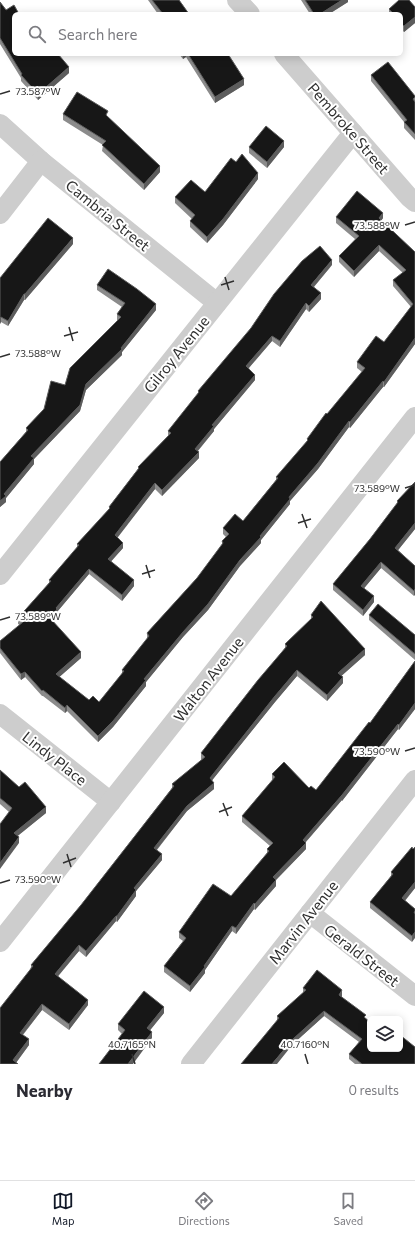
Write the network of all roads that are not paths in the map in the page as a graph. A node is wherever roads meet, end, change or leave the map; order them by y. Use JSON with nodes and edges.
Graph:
{"nodes":[{"id":1,"x":237,"y":0,"type":"edge"},
{"id":2,"x":248,"y":12,"type":"edge"},
{"id":3,"x":286,"y":56,"type":"edge"},
{"id":4,"x":0,"y":124,"type":"edge"},
{"id":5,"x":352,"y":133,"type":"junction"},
{"id":6,"x":41,"y":161,"type":"junction"},
{"id":7,"x":415,"y":202,"type":"edge"},
{"id":8,"x":0,"y":214,"type":"edge"},
{"id":9,"x":217,"y":303,"type":"junction"},
{"id":10,"x":415,"y":417,"type":"edge"},
{"id":11,"x":0,"y":576,"type":"edge"},
{"id":12,"x":0,"y":714,"type":"edge"},
{"id":13,"x":415,"y":780,"type":"edge"},
{"id":14,"x":111,"y":802,"type":"junction"},
{"id":15,"x":310,"y":913,"type":"junction"},
{"id":16,"x":0,"y":942,"type":"edge"},
{"id":17,"x":415,"y":996,"type":"edge"},
{"id":18,"x":191,"y":1064,"type":"edge"}],
"edges":[{"from":1,"to":2,"type":"street"},
{"from":3,"to":5,"type":"street","name":"Pembroke Street"},
{"from":4,"to":6,"type":"street","name":"Cambria Street"},
{"from":5,"to":7,"type":"street","name":"Pembroke Street"},
{"from":5,"to":9,"type":"street","name":"Gilroy Avenue"},
{"from":6,"to":8,"type":"street"},
{"from":6,"to":9,"type":"street","name":"Cambria Street"},
{"from":9,"to":11,"type":"street","name":"Gilroy Avenue"},
{"from":10,"to":14,"type":"street","name":"Walton Avenue"},
{"from":12,"to":14,"type":"street","name":"Lindy Place"},
{"from":13,"to":15,"type":"street","name":"Marvin Avenue"},
{"from":14,"to":16,"type":"street","name":"Walton Avenue"},
{"from":15,"to":17,"type":"street","name":"Gerald Street"},
{"from":15,"to":18,"type":"street","name":"Marvin Avenue"}]}
